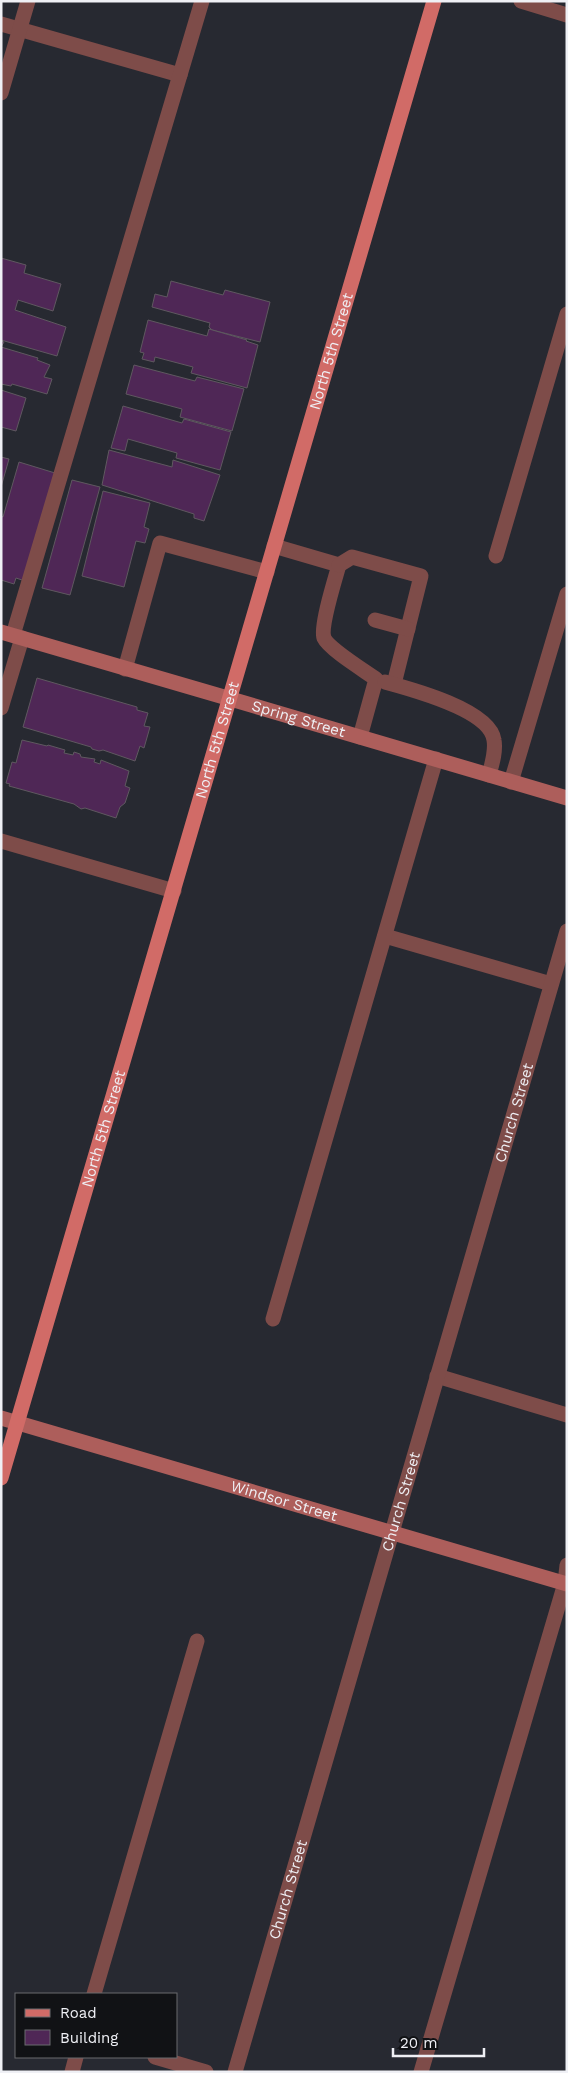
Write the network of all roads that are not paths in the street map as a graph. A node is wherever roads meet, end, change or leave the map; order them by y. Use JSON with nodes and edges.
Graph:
{"nodes":[{"id":1,"x":28,"y":1,"type":"edge"},
{"id":2,"x":202,"y":1,"type":"edge"},
{"id":3,"x":434,"y":1,"type":"edge"},
{"id":4,"x":521,"y":1,"type":"edge"},
{"id":5,"x":567,"y":15,"type":"edge"},
{"id":6,"x":1,"y":24,"type":"edge"},
{"id":7,"x":20,"y":29,"type":"junction"},
{"id":8,"x":180,"y":75,"type":"junction"},
{"id":9,"x":1,"y":93,"type":"edge"},
{"id":10,"x":567,"y":314,"type":"edge"},
{"id":11,"x":274,"y":546,"type":"junction"},
{"id":12,"x":496,"y":556,"type":"dead end"},
{"id":13,"x":339,"y":565,"type":"junction"},
{"id":14,"x":267,"y":572,"type":"junction"},
{"id":15,"x":567,"y":594,"type":"edge"},
{"id":16,"x":375,"y":620,"type":"dead end"},
{"id":17,"x":408,"y":629,"type":"junction"},
{"id":18,"x":12,"y":635,"type":"edge"},
{"id":19,"x":125,"y":669,"type":"junction"},
{"id":20,"x":376,"y":680,"type":"junction"},
{"id":21,"x":394,"y":684,"type":"junction"},
{"id":22,"x":230,"y":698,"type":"junction"},
{"id":23,"x":1,"y":708,"type":"edge"},
{"id":24,"x":360,"y":737,"type":"junction"},
{"id":25,"x":436,"y":759,"type":"junction"},
{"id":26,"x":489,"y":775,"type":"junction"},
{"id":27,"x":511,"y":782,"type":"junction"},
{"id":28,"x":567,"y":798,"type":"edge"},
{"id":29,"x":1,"y":841,"type":"edge"},
{"id":30,"x":174,"y":891,"type":"junction"},
{"id":31,"x":567,"y":931,"type":"edge"},
{"id":32,"x":385,"y":936,"type":"junction"},
{"id":33,"x":551,"y":984,"type":"junction"},
{"id":34,"x":272,"y":1318,"type":"dead end"},
{"id":35,"x":437,"y":1376,"type":"junction"},
{"id":36,"x":567,"y":1415,"type":"edge"},
{"id":37,"x":1,"y":1418,"type":"edge"},
{"id":38,"x":18,"y":1422,"type":"junction"},
{"id":39,"x":1,"y":1478,"type":"edge"},
{"id":40,"x":391,"y":1532,"type":"junction"},
{"id":41,"x":567,"y":1565,"type":"edge"},
{"id":42,"x":566,"y":1584,"type":"edge"},
{"id":43,"x":197,"y":1641,"type":"dead end"},
{"id":44,"x":94,"y":1993,"type":"edge"},
{"id":45,"x":76,"y":2058,"type":"edge"},
{"id":46,"x":158,"y":2058,"type":"edge"},
{"id":47,"x":72,"y":2072,"type":"edge"},
{"id":48,"x":206,"y":2072,"type":"edge"},
{"id":49,"x":235,"y":2072,"type":"edge"},
{"id":50,"x":421,"y":2072,"type":"edge"}],
"edges":[{"from":1,"to":7,"type":"street"},
{"from":2,"to":8,"type":"street"},
{"from":3,"to":11,"type":"main road","name":"North 5th Street"},
{"from":4,"to":5,"type":"street"},
{"from":6,"to":7,"type":"street"},
{"from":7,"to":8,"type":"street"},
{"from":7,"to":9,"type":"street"},
{"from":8,"to":18,"type":"street"},
{"from":10,"to":12,"type":"street"},
{"from":11,"to":13,"type":"street"},
{"from":11,"to":14,"type":"main road","name":"North 5th Street"},
{"from":13,"to":17,"type":"street"},
{"from":13,"to":20,"type":"street"},
{"from":14,"to":19,"type":"street"},
{"from":14,"to":22,"type":"main road","name":"North 5th Street"},
{"from":15,"to":27,"type":"street"},
{"from":16,"to":17,"type":"street"},
{"from":17,"to":21,"type":"street"},
{"from":18,"to":19,"type":"main road","name":"Spring Street"},
{"from":18,"to":23,"type":"street"},
{"from":19,"to":22,"type":"main road","name":"Spring Street"},
{"from":20,"to":21,"type":"street"},
{"from":20,"to":24,"type":"street"},
{"from":21,"to":26,"type":"street"},
{"from":22,"to":24,"type":"main road","name":"Spring Street"},
{"from":22,"to":30,"type":"main road","name":"North 5th Street"},
{"from":24,"to":25,"type":"main road","name":"Spring Street"},
{"from":25,"to":26,"type":"main road","name":"Spring Street"},
{"from":25,"to":32,"type":"street"},
{"from":26,"to":27,"type":"main road","name":"Spring Street"},
{"from":27,"to":28,"type":"main road","name":"Spring Street"},
{"from":29,"to":30,"type":"street"},
{"from":30,"to":38,"type":"main road","name":"North 5th Street"},
{"from":31,"to":33,"type":"street","name":"Church Street"},
{"from":32,"to":33,"type":"street"},
{"from":32,"to":34,"type":"street"},
{"from":33,"to":35,"type":"street","name":"Church Street"},
{"from":35,"to":36,"type":"street"},
{"from":35,"to":40,"type":"street","name":"Church Street"},
{"from":37,"to":38,"type":"main road","name":"Windsor Street"},
{"from":38,"to":39,"type":"main road","name":"North 5th Street"},
{"from":38,"to":40,"type":"main road","name":"Windsor Street"},
{"from":40,"to":42,"type":"main road","name":"Windsor Street"},
{"from":40,"to":49,"type":"street","name":"Church Street"},
{"from":41,"to":42,"type":"street"},
{"from":42,"to":50,"type":"street"},
{"from":43,"to":44,"type":"street"},
{"from":45,"to":47,"type":"street"},
{"from":46,"to":48,"type":"street"}]}
